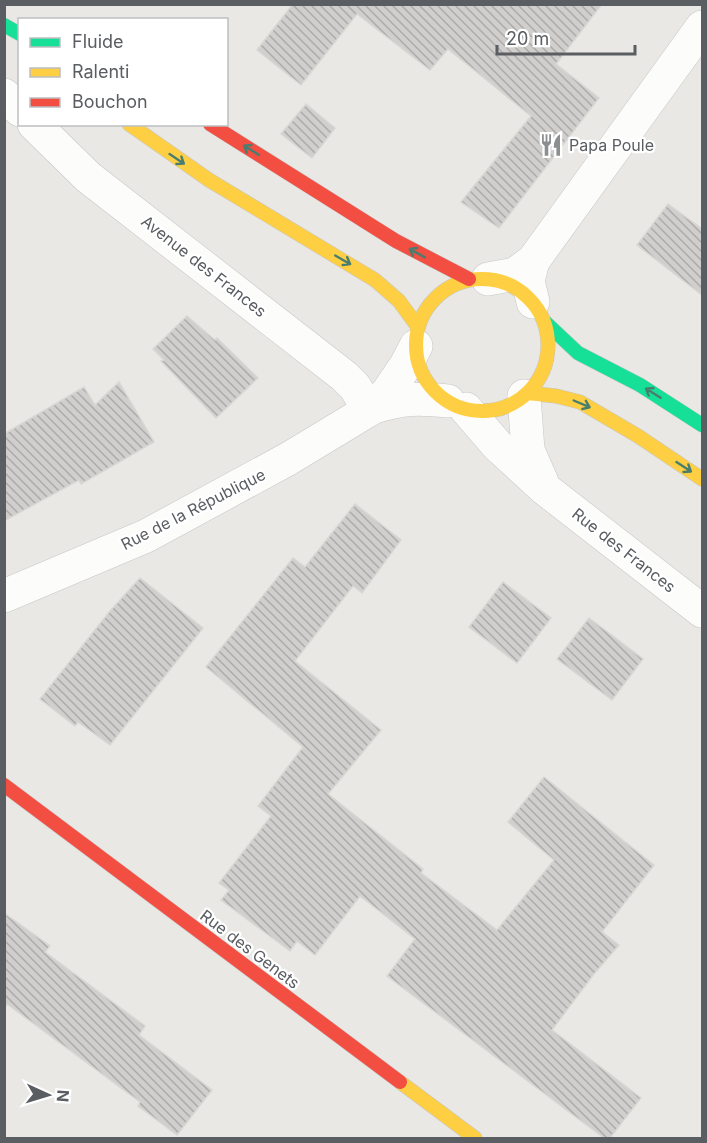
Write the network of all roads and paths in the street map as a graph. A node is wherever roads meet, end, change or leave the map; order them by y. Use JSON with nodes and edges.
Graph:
{"nodes":[{"id":1,"x":4,"y":25,"type":"edge"},
{"id":2,"x":702,"y":27,"type":"edge"},
{"id":3,"x":18,"y":33,"type":"edge"},
{"id":4,"x":4,"y":95,"type":"edge"},
{"id":5,"x":18,"y":108,"type":"edge"},
{"id":6,"x":36,"y":126,"type":"edge"},
{"id":7,"x":132,"y":126,"type":"edge"},
{"id":8,"x":213,"y":126,"type":"edge"},
{"id":9,"x":533,"y":261,"type":"junction"},
{"id":10,"x":478,"y":279,"type":"junction"},
{"id":11,"x":539,"y":312,"type":"junction"},
{"id":12,"x":417,"y":336,"type":"junction"},
{"id":13,"x":526,"y":395,"type":"junction"},
{"id":14,"x":457,"y":405,"type":"junction"},
{"id":15,"x":371,"y":408,"type":"junction"},
{"id":16,"x":702,"y":425,"type":"edge"},
{"id":17,"x":702,"y":478,"type":"edge"},
{"id":18,"x":545,"y":489,"type":"junction"},
{"id":19,"x":4,"y":596,"type":"edge"},
{"id":20,"x":702,"y":611,"type":"edge"},
{"id":21,"x":4,"y":785,"type":"edge"},
{"id":22,"x":476,"y":1138,"type":"edge"}],
"edges":[{"from":1,"to":3,"type":"main road"},
{"from":2,"to":9,"type":"street"},
{"from":4,"to":5,"type":"street"},
{"from":6,"to":15,"type":"street","name":"Avenue des Frances"},
{"from":7,"to":12,"type":"main road","one_way":true},
{"from":10,"to":8,"type":"main road","one_way":true},
{"from":9,"to":10,"type":"street"},
{"from":9,"to":11,"type":"street"},
{"from":10,"to":11,"type":"main road"},
{"from":10,"to":12,"type":"main road"},
{"from":11,"to":13,"type":"main road"},
{"from":16,"to":11,"type":"main road","one_way":true},
{"from":12,"to":14,"type":"main road"},
{"from":12,"to":15,"type":"street","name":"Rue de la République"},
{"from":13,"to":14,"type":"main road"},
{"from":13,"to":17,"type":"main road","one_way":true},
{"from":13,"to":18,"type":"street","name":"Rue des Frances"},
{"from":14,"to":15,"type":"street","name":"Rue de la République"},
{"from":14,"to":18,"type":"street","name":"Rue des Frances"},
{"from":15,"to":19,"type":"street","name":"Rue de la République"},
{"from":18,"to":20,"type":"street","name":"Rue des Frances"},
{"from":21,"to":22,"type":"main road","name":"Rue des Genets"}]}
